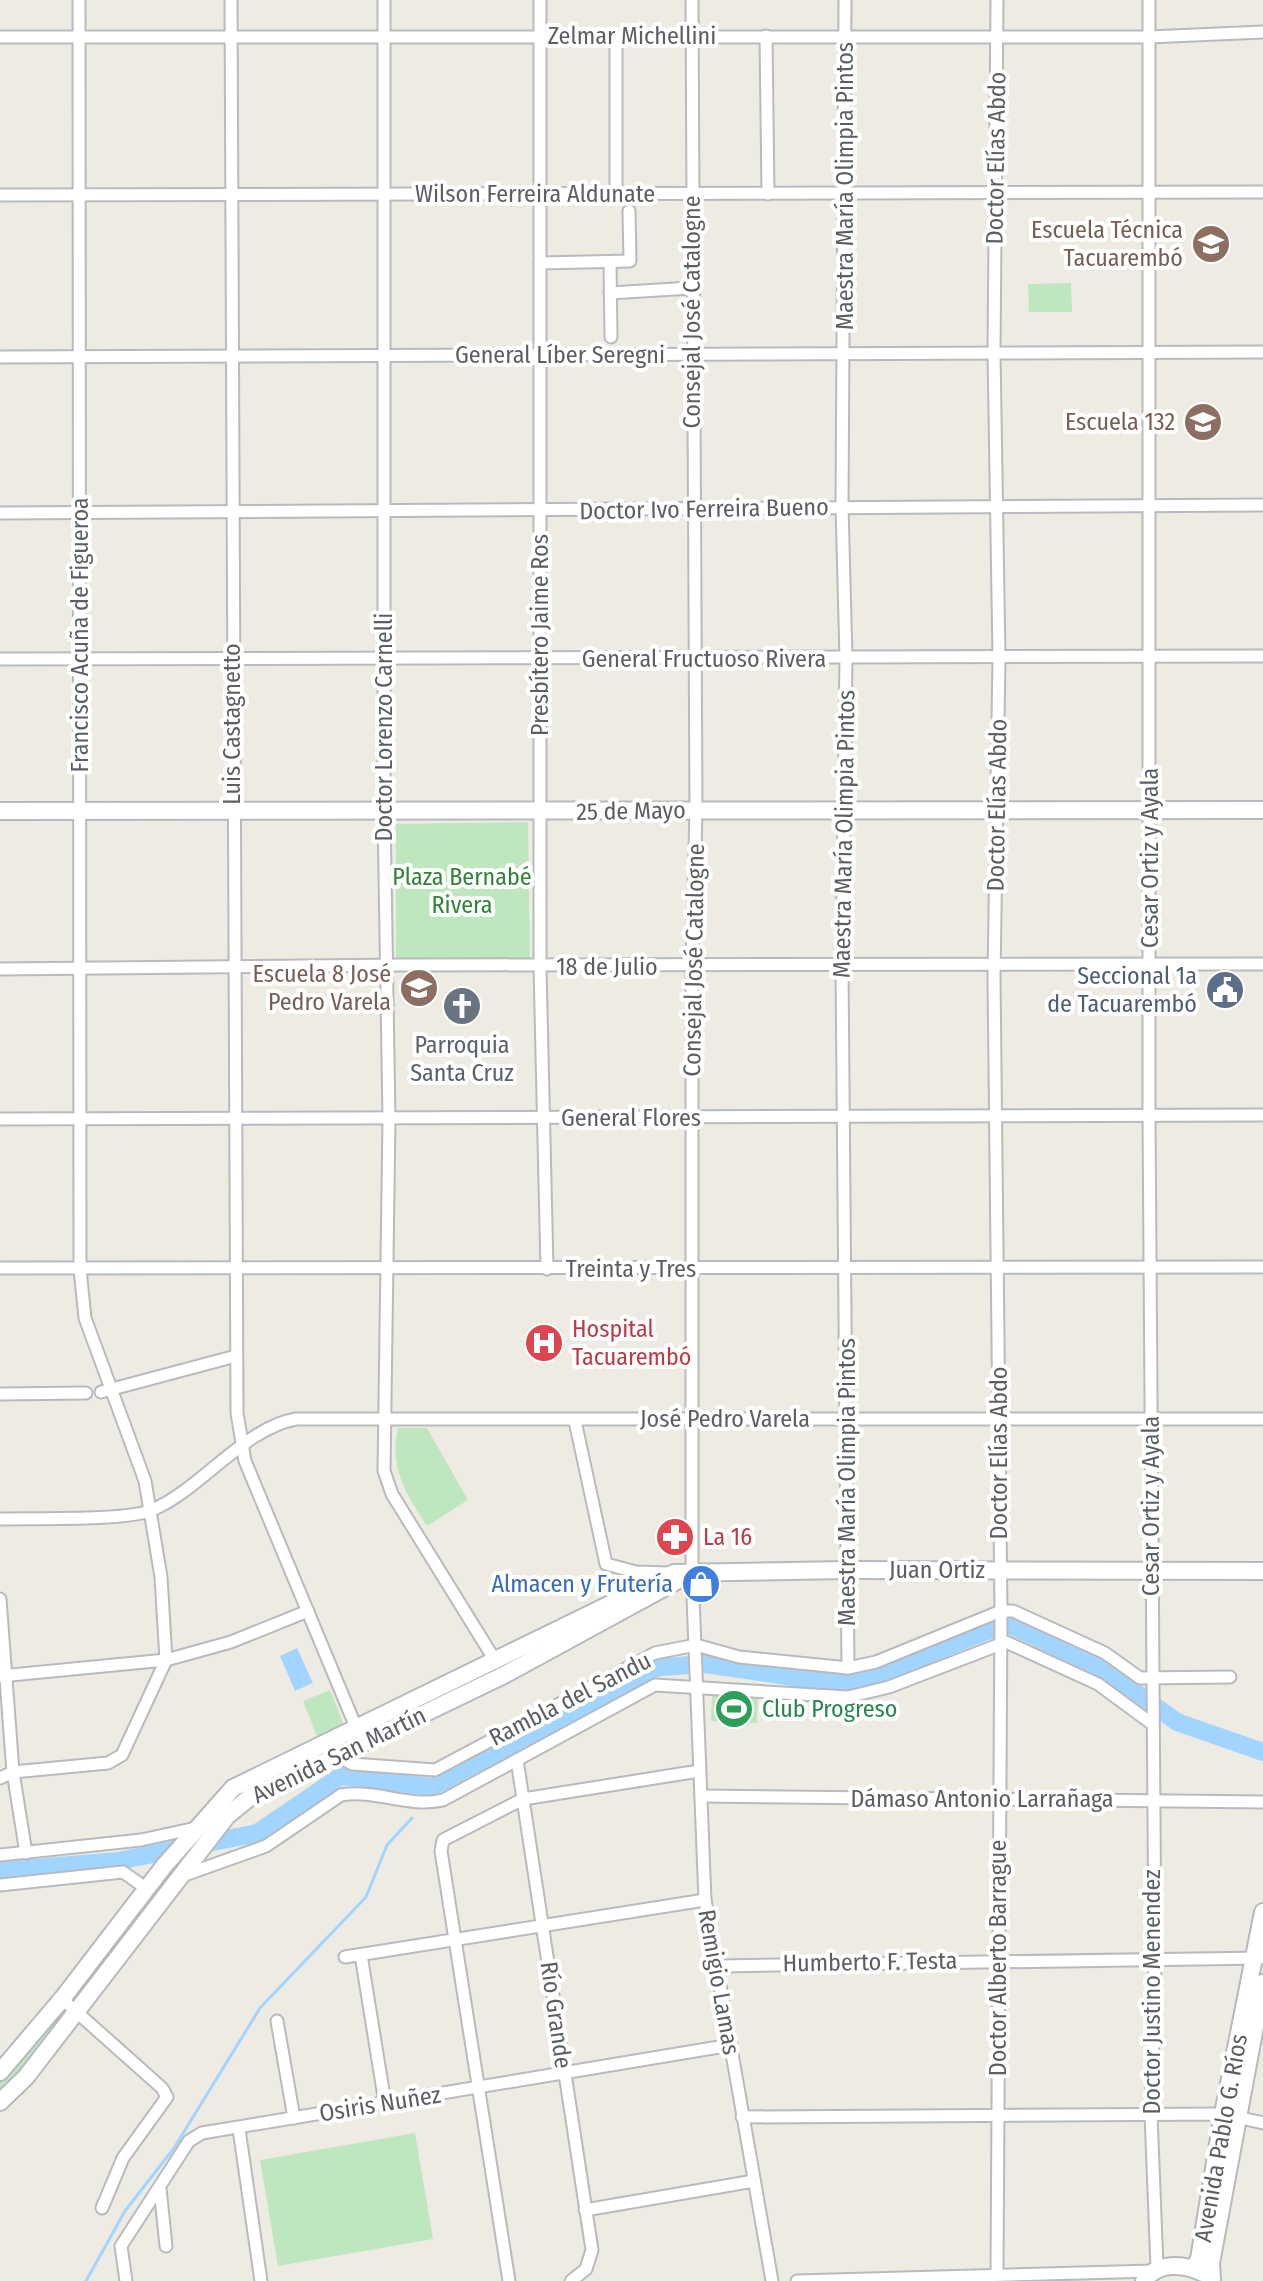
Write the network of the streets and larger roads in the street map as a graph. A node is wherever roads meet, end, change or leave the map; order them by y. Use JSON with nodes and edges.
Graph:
{"nodes":[{"id":1,"x":79,"y":0,"type":"edge"},
{"id":2,"x":231,"y":0,"type":"edge"},
{"id":3,"x":384,"y":0,"type":"edge"},
{"id":4,"x":540,"y":0,"type":"edge"},
{"id":5,"x":692,"y":0,"type":"edge"},
{"id":6,"x":845,"y":0,"type":"edge"},
{"id":7,"x":997,"y":0,"type":"edge"},
{"id":8,"x":1149,"y":0,"type":"edge"},
{"id":9,"x":1263,"y":32,"type":"edge"},
{"id":10,"x":541,"y":35,"type":"junction"},
{"id":11,"x":998,"y":35,"type":"junction"},
{"id":12,"x":616,"y":36,"type":"junction"},
{"id":13,"x":692,"y":36,"type":"junction"},
{"id":14,"x":766,"y":36,"type":"junction"},
{"id":15,"x":845,"y":36,"type":"junction"},
{"id":16,"x":0,"y":37,"type":"edge"},
{"id":17,"x":79,"y":37,"type":"junction"},
{"id":18,"x":231,"y":37,"type":"junction"},
{"id":19,"x":384,"y":37,"type":"junction"},
{"id":20,"x":1149,"y":37,"type":"junction"},
{"id":21,"x":1150,"y":191,"type":"junction"},
{"id":22,"x":1263,"y":192,"type":"edge"},
{"id":23,"x":997,"y":193,"type":"junction"},
{"id":24,"x":79,"y":194,"type":"junction"},
{"id":25,"x":616,"y":194,"type":"junction"},
{"id":26,"x":692,"y":194,"type":"junction"},
{"id":27,"x":768,"y":194,"type":"junction"},
{"id":28,"x":845,"y":194,"type":"junction"},
{"id":29,"x":0,"y":195,"type":"edge"},
{"id":30,"x":383,"y":195,"type":"junction"},
{"id":31,"x":538,"y":195,"type":"junction"},
{"id":32,"x":231,"y":197,"type":"junction"},
{"id":33,"x":629,"y":211,"type":"dead end"},
{"id":34,"x":540,"y":263,"type":"junction"},
{"id":35,"x":610,"y":263,"type":"junction"},
{"id":36,"x":691,"y":288,"type":"junction"},
{"id":37,"x":610,"y":293,"type":"junction"},
{"id":38,"x":611,"y":337,"type":"dead end"},
{"id":39,"x":1149,"y":351,"type":"junction"},
{"id":40,"x":844,"y":352,"type":"junction"},
{"id":41,"x":994,"y":352,"type":"junction"},
{"id":42,"x":1263,"y":352,"type":"edge"},
{"id":43,"x":693,"y":354,"type":"junction"},
{"id":44,"x":540,"y":355,"type":"junction"},
{"id":45,"x":232,"y":356,"type":"junction"},
{"id":46,"x":385,"y":356,"type":"junction"},
{"id":47,"x":0,"y":357,"type":"edge"},
{"id":48,"x":80,"y":357,"type":"junction"},
{"id":49,"x":1263,"y":505,"type":"edge"},
{"id":50,"x":1149,"y":506,"type":"junction"},
{"id":51,"x":842,"y":507,"type":"junction"},
{"id":52,"x":997,"y":507,"type":"junction"},
{"id":53,"x":693,"y":509,"type":"junction"},
{"id":54,"x":384,"y":511,"type":"junction"},
{"id":55,"x":540,"y":511,"type":"junction"},
{"id":56,"x":232,"y":512,"type":"junction"},
{"id":57,"x":0,"y":513,"type":"edge"},
{"id":58,"x":80,"y":513,"type":"junction"},
{"id":59,"x":1263,"y":656,"type":"edge"},
{"id":60,"x":999,"y":657,"type":"junction"},
{"id":61,"x":1149,"y":657,"type":"junction"},
{"id":62,"x":846,"y":658,"type":"junction"},
{"id":63,"x":0,"y":659,"type":"edge"},
{"id":64,"x":80,"y":659,"type":"junction"},
{"id":65,"x":232,"y":659,"type":"junction"},
{"id":66,"x":384,"y":659,"type":"junction"},
{"id":67,"x":541,"y":659,"type":"junction"},
{"id":68,"x":693,"y":659,"type":"junction"},
{"id":69,"x":81,"y":810,"type":"junction"},
{"id":70,"x":696,"y":810,"type":"junction"},
{"id":71,"x":845,"y":810,"type":"junction"},
{"id":72,"x":1263,"y":810,"type":"edge"},
{"id":73,"x":0,"y":811,"type":"edge"},
{"id":74,"x":231,"y":811,"type":"junction"},
{"id":75,"x":998,"y":811,"type":"junction"},
{"id":76,"x":1149,"y":811,"type":"junction"},
{"id":77,"x":384,"y":812,"type":"junction"},
{"id":78,"x":541,"y":812,"type":"junction"},
{"id":79,"x":1263,"y":964,"type":"edge"},
{"id":80,"x":385,"y":965,"type":"junction"},
{"id":81,"x":994,"y":965,"type":"junction"},
{"id":82,"x":1151,"y":965,"type":"junction"},
{"id":83,"x":692,"y":966,"type":"junction"},
{"id":84,"x":842,"y":966,"type":"junction"},
{"id":85,"x":540,"y":967,"type":"junction"},
{"id":86,"x":0,"y":969,"type":"edge"},
{"id":87,"x":80,"y":969,"type":"junction"},
{"id":88,"x":233,"y":969,"type":"junction"},
{"id":89,"x":1263,"y":1115,"type":"edge"},
{"id":90,"x":998,"y":1116,"type":"junction"},
{"id":91,"x":1149,"y":1116,"type":"junction"},
{"id":92,"x":693,"y":1117,"type":"junction"},
{"id":93,"x":845,"y":1117,"type":"junction"},
{"id":94,"x":544,"y":1118,"type":"junction"},
{"id":95,"x":0,"y":1119,"type":"edge"},
{"id":96,"x":81,"y":1119,"type":"junction"},
{"id":97,"x":234,"y":1119,"type":"junction"},
{"id":98,"x":389,"y":1119,"type":"junction"},
{"id":99,"x":997,"y":1267,"type":"junction"},
{"id":100,"x":1150,"y":1267,"type":"junction"},
{"id":101,"x":1263,"y":1267,"type":"edge"},
{"id":102,"x":0,"y":1268,"type":"edge"},
{"id":103,"x":845,"y":1268,"type":"junction"},
{"id":104,"x":80,"y":1269,"type":"junction"},
{"id":105,"x":235,"y":1269,"type":"junction"},
{"id":106,"x":387,"y":1269,"type":"junction"},
{"id":107,"x":547,"y":1269,"type":"junction"},
{"id":108,"x":693,"y":1269,"type":"junction"},
{"id":109,"x":236,"y":1356,"type":"junction"},
{"id":110,"x":106,"y":1390,"type":"junction"},
{"id":111,"x":86,"y":1393,"type":"dead end"},
{"id":112,"x":0,"y":1394,"type":"edge"},
{"id":113,"x":1151,"y":1418,"type":"junction"},
{"id":114,"x":384,"y":1419,"type":"junction"},
{"id":115,"x":694,"y":1419,"type":"junction"},
{"id":116,"x":846,"y":1419,"type":"junction"},
{"id":117,"x":1000,"y":1419,"type":"junction"},
{"id":118,"x":1263,"y":1419,"type":"edge"},
{"id":119,"x":575,"y":1421,"type":"junction"},
{"id":120,"x":242,"y":1448,"type":"junction"},
{"id":121,"x":150,"y":1512,"type":"junction"},
{"id":122,"x":0,"y":1519,"type":"edge"},
{"id":123,"x":848,"y":1570,"type":"junction"},
{"id":124,"x":1151,"y":1570,"type":"junction"},
{"id":125,"x":1000,"y":1571,"type":"junction"},
{"id":126,"x":1263,"y":1571,"type":"edge"},
{"id":127,"x":692,"y":1572,"type":"junction"},
{"id":128,"x":674,"y":1573,"type":"junction"},
{"id":129,"x":0,"y":1599,"type":"edge"},
{"id":130,"x":308,"y":1611,"type":"junction"},
{"id":131,"x":1001,"y":1616,"type":"junction"},
{"id":132,"x":999,"y":1640,"type":"junction"},
{"id":133,"x":696,"y":1648,"type":"junction"},
{"id":134,"x":166,"y":1660,"type":"junction"},
{"id":135,"x":496,"y":1662,"type":"junction"},
{"id":136,"x":848,"y":1668,"type":"junction"},
{"id":137,"x":3,"y":1676,"type":"edge"},
{"id":138,"x":1152,"y":1677,"type":"junction"},
{"id":139,"x":1230,"y":1677,"type":"dead end"},
{"id":140,"x":698,"y":1684,"type":"junction"},
{"id":141,"x":1151,"y":1720,"type":"junction"},
{"id":142,"x":360,"y":1737,"type":"junction"},
{"id":143,"x":332,"y":1750,"type":"junction"},
{"id":144,"x":517,"y":1760,"type":"junction"},
{"id":145,"x":699,"y":1771,"type":"junction"},
{"id":146,"x":13,"y":1772,"type":"junction"},
{"id":147,"x":0,"y":1778,"type":"edge"},
{"id":148,"x":701,"y":1796,"type":"junction"},
{"id":149,"x":523,"y":1799,"type":"junction"},
{"id":150,"x":1151,"y":1800,"type":"junction"},
{"id":151,"x":998,"y":1801,"type":"junction"},
{"id":152,"x":1263,"y":1802,"type":"edge"},
{"id":153,"x":192,"y":1833,"type":"junction"},
{"id":154,"x":26,"y":1853,"type":"junction"},
{"id":155,"x":0,"y":1855,"type":"edge"},
{"id":156,"x":184,"y":1873,"type":"junction"},
{"id":157,"x":0,"y":1885,"type":"edge"},
{"id":158,"x":147,"y":1889,"type":"junction"},
{"id":159,"x":705,"y":1900,"type":"junction"},
{"id":160,"x":1263,"y":1912,"type":"edge"},
{"id":161,"x":543,"y":1927,"type":"junction"},
{"id":162,"x":453,"y":1942,"type":"junction"},
{"id":163,"x":361,"y":1955,"type":"junction"},
{"id":164,"x":345,"y":1957,"type":"dead end"},
{"id":165,"x":1155,"y":1958,"type":"junction"},
{"id":166,"x":1258,"y":1958,"type":"edge"},
{"id":167,"x":999,"y":1959,"type":"junction"},
{"id":168,"x":718,"y":1966,"type":"junction"},
{"id":169,"x":1263,"y":1983,"type":"edge"},
{"id":170,"x":62,"y":1999,"type":"junction"},
{"id":171,"x":77,"y":2012,"type":"junction"},
{"id":172,"x":277,"y":2021,"type":"dead end"},
{"id":173,"x":731,"y":2045,"type":"junction"},
{"id":174,"x":0,"y":2072,"type":"edge"},
{"id":175,"x":564,"y":2073,"type":"junction"},
{"id":176,"x":479,"y":2088,"type":"junction"},
{"id":177,"x":0,"y":2102,"type":"edge"},
{"id":178,"x":385,"y":2103,"type":"junction"},
{"id":179,"x":1151,"y":2114,"type":"junction"},
{"id":180,"x":1229,"y":2115,"type":"junction"},
{"id":181,"x":998,"y":2116,"type":"junction"},
{"id":182,"x":742,"y":2117,"type":"junction"},
{"id":183,"x":294,"y":2118,"type":"junction"},
{"id":184,"x":1263,"y":2123,"type":"edge"},
{"id":185,"x":239,"y":2129,"type":"junction"},
{"id":186,"x":754,"y":2181,"type":"junction"},
{"id":187,"x":160,"y":2188,"type":"junction"},
{"id":188,"x":102,"y":2208,"type":"dead end"},
{"id":189,"x":585,"y":2210,"type":"junction"},
{"id":190,"x":166,"y":2246,"type":"dead end"},
{"id":191,"x":1194,"y":2268,"type":"junction"},
{"id":192,"x":997,"y":2272,"type":"junction"},
{"id":193,"x":1151,"y":2273,"type":"edge"},
{"id":194,"x":1212,"y":2280,"type":"edge"},
{"id":195,"x":126,"y":2281,"type":"edge"},
{"id":196,"x":261,"y":2281,"type":"edge"},
{"id":197,"x":509,"y":2281,"type":"edge"},
{"id":198,"x":571,"y":2281,"type":"edge"},
{"id":199,"x":772,"y":2281,"type":"edge"},
{"id":200,"x":797,"y":2281,"type":"edge"}],
"edges":[{"from":1,"to":17,"type":"street","name":"Francisco Acuña de Figueroa"},
{"from":2,"to":18,"type":"street","name":"Luis Castagnetto"},
{"from":3,"to":19,"type":"street","name":"Doctor Lorenzo Carnelli"},
{"from":4,"to":10,"type":"street","name":"Presbítero Jaime Ros"},
{"from":5,"to":13,"type":"street","name":"Consejal José Catalogne"},
{"from":6,"to":15,"type":"street","name":"Maestra María Olimpia Pintos"},
{"from":7,"to":11,"type":"street","name":"Doctor Elías Abdo"},
{"from":8,"to":20,"type":"street","name":"Cesar Ortiz y Ayala"},
{"from":9,"to":20,"type":"street","name":"Zelmar Michellini"},
{"from":10,"to":12,"type":"street","name":"Zelmar Michellini"},
{"from":10,"to":19,"type":"street","name":"Zelmar Michellini"},
{"from":10,"to":31,"type":"street","name":"Presbítero Jaime Ros"},
{"from":11,"to":15,"type":"street","name":"Zelmar Michellini"},
{"from":11,"to":20,"type":"street","name":"Zelmar Michellini"},
{"from":11,"to":23,"type":"street","name":"Doctor Elías Abdo"},
{"from":12,"to":13,"type":"street","name":"Zelmar Michellini"},
{"from":12,"to":25,"type":"street"},
{"from":13,"to":14,"type":"street","name":"Zelmar Michellini"},
{"from":13,"to":26,"type":"street","name":"Consejal José Catalogne"},
{"from":14,"to":15,"type":"street","name":"Zelmar Michellini"},
{"from":14,"to":27,"type":"street"},
{"from":15,"to":28,"type":"street","name":"Maestra María Olimpia Pintos"},
{"from":16,"to":17,"type":"street","name":"Zelmar Michellini"},
{"from":17,"to":18,"type":"street","name":"Zelmar Michellini"},
{"from":17,"to":24,"type":"street","name":"Francisco Acuña de Figueroa"},
{"from":18,"to":19,"type":"street","name":"Zelmar Michellini"},
{"from":18,"to":32,"type":"street","name":"Luis Castagnetto"},
{"from":19,"to":30,"type":"street","name":"Doctor Lorenzo Carnelli"},
{"from":20,"to":21,"type":"street","name":"Cesar Ortiz y Ayala"},
{"from":21,"to":22,"type":"street","name":"Wilson Ferreira Aldunate"},
{"from":21,"to":23,"type":"street","name":"Wilson Ferreira Aldunate"},
{"from":21,"to":39,"type":"street","name":"Cesar Ortiz y Ayala"},
{"from":23,"to":28,"type":"street","name":"Wilson Ferreira Aldunate"},
{"from":23,"to":41,"type":"street","name":"Doctor Elías Abdo"},
{"from":24,"to":29,"type":"street","name":"Wilson Ferreira Aldunate"},
{"from":24,"to":32,"type":"street","name":"Wilson Ferreira Aldunate"},
{"from":24,"to":48,"type":"street","name":"Francisco Acuña de Figueroa"},
{"from":25,"to":26,"type":"street","name":"Wilson Ferreira Aldunate"},
{"from":25,"to":31,"type":"street","name":"Wilson Ferreira Aldunate"},
{"from":26,"to":27,"type":"street","name":"Wilson Ferreira Aldunate"},
{"from":26,"to":36,"type":"street","name":"Consejal José Catalogne"},
{"from":27,"to":28,"type":"street","name":"Wilson Ferreira Aldunate"},
{"from":28,"to":40,"type":"street","name":"Maestra María Olimpia Pintos"},
{"from":30,"to":31,"type":"street","name":"Wilson Ferreira Aldunate"},
{"from":30,"to":32,"type":"street","name":"Wilson Ferreira Aldunate"},
{"from":30,"to":46,"type":"street","name":"Doctor Lorenzo Carnelli"},
{"from":31,"to":34,"type":"street","name":"Presbítero Jaime Ros"},
{"from":32,"to":45,"type":"street","name":"Luis Castagnetto"},
{"from":33,"to":35,"type":"street"},
{"from":34,"to":35,"type":"street"},
{"from":34,"to":44,"type":"street","name":"Presbítero Jaime Ros"},
{"from":35,"to":37,"type":"street"},
{"from":36,"to":37,"type":"street"},
{"from":36,"to":43,"type":"street","name":"Consejal José Catalogne"},
{"from":37,"to":38,"type":"street"},
{"from":39,"to":41,"type":"street","name":"General Líber Seregni"},
{"from":39,"to":42,"type":"street","name":"General Líber Seregni"},
{"from":39,"to":50,"type":"street","name":"Cesar Ortiz y Ayala"},
{"from":40,"to":41,"type":"street","name":"General Líber Seregni"},
{"from":40,"to":43,"type":"street","name":"General Líber Seregni"},
{"from":40,"to":51,"type":"street","name":"Maestra María Olimpia Pintos"},
{"from":41,"to":52,"type":"street","name":"Doctor Elías Abdo"},
{"from":43,"to":44,"type":"street","name":"General Líber Seregni"},
{"from":43,"to":53,"type":"street","name":"Consejal José Catalogne"},
{"from":44,"to":46,"type":"street","name":"General Líber Seregni"},
{"from":44,"to":55,"type":"street","name":"Presbítero Jaime Ros"},
{"from":45,"to":46,"type":"street","name":"General Líber Seregni"},
{"from":45,"to":48,"type":"street","name":"General Líber Seregni"},
{"from":45,"to":56,"type":"street","name":"Luis Castagnetto"},
{"from":46,"to":54,"type":"street","name":"Doctor Lorenzo Carnelli"},
{"from":47,"to":48,"type":"street","name":"General Líber Seregni"},
{"from":48,"to":58,"type":"street","name":"Francisco Acuña de Figueroa"},
{"from":49,"to":50,"type":"street","name":"Doctor Ivo Ferreira Bueno"},
{"from":50,"to":52,"type":"street","name":"Doctor Ivo Ferreira Bueno"},
{"from":50,"to":61,"type":"street","name":"Cesar Ortiz y Ayala"},
{"from":51,"to":52,"type":"street","name":"Doctor Ivo Ferreira Bueno"},
{"from":51,"to":53,"type":"street","name":"Doctor Ivo Ferreira Bueno"},
{"from":51,"to":62,"type":"street","name":"Maestra María Olimpia Pintos"},
{"from":52,"to":60,"type":"street","name":"Doctor Elías Abdo"},
{"from":53,"to":55,"type":"street","name":"Doctor Ivo Ferreira Bueno"},
{"from":53,"to":68,"type":"street","name":"Consejal José Catalogne"},
{"from":54,"to":55,"type":"street","name":"Doctor Ivo Ferreira Bueno"},
{"from":54,"to":56,"type":"street","name":"Doctor Ivo Ferreira Bueno"},
{"from":54,"to":66,"type":"street","name":"Doctor Lorenzo Carnelli"},
{"from":55,"to":67,"type":"street","name":"Presbítero Jaime Ros"},
{"from":56,"to":58,"type":"street","name":"Doctor Ivo Ferreira Bueno"},
{"from":56,"to":65,"type":"street","name":"Luis Castagnetto"},
{"from":57,"to":58,"type":"street","name":"Doctor Ivo Ferreira Bueno"},
{"from":58,"to":64,"type":"street","name":"Francisco Acuña de Figueroa"},
{"from":59,"to":61,"type":"street","name":"General Fructuoso Rivera"},
{"from":60,"to":61,"type":"street","name":"General Fructuoso Rivera"},
{"from":60,"to":62,"type":"street","name":"General Fructuoso Rivera"},
{"from":60,"to":75,"type":"street","name":"Doctor Elías Abdo"},
{"from":61,"to":76,"type":"street","name":"Cesar Ortiz y Ayala"},
{"from":62,"to":68,"type":"street","name":"General Fructuoso Rivera"},
{"from":62,"to":71,"type":"street","name":"Maestra María Olimpia Pintos"},
{"from":63,"to":64,"type":"street","name":"General Fructuoso Rivera"},
{"from":64,"to":65,"type":"street","name":"General Fructuoso Rivera"},
{"from":64,"to":69,"type":"street","name":"Francisco Acuña de Figueroa"},
{"from":65,"to":66,"type":"street","name":"General Fructuoso Rivera"},
{"from":65,"to":74,"type":"street","name":"Luis Castagnetto"},
{"from":66,"to":67,"type":"street","name":"General Fructuoso Rivera"},
{"from":66,"to":77,"type":"street","name":"Doctor Lorenzo Carnelli"},
{"from":67,"to":68,"type":"street","name":"General Fructuoso Rivera"},
{"from":67,"to":78,"type":"street","name":"Presbítero Jaime Ros"},
{"from":68,"to":70,"type":"street","name":"Consejal José Catalogne"},
{"from":69,"to":73,"type":"street","name":"25 de Mayo"},
{"from":69,"to":74,"type":"street","name":"25 de Mayo"},
{"from":69,"to":87,"type":"street","name":"Francisco Acuña de Figueroa"},
{"from":70,"to":71,"type":"street","name":"25 de Mayo"},
{"from":70,"to":78,"type":"street","name":"25 de Mayo"},
{"from":70,"to":83,"type":"street","name":"Consejal José Catalogne"},
{"from":71,"to":75,"type":"street","name":"25 de Mayo"},
{"from":71,"to":84,"type":"street","name":"Maestra María Olimpia Pintos"},
{"from":72,"to":76,"type":"street","name":"25 de Mayo"},
{"from":74,"to":77,"type":"street","name":"25 de Mayo"},
{"from":74,"to":88,"type":"street","name":"Luis Castagnetto"},
{"from":75,"to":76,"type":"street","name":"25 de Mayo"},
{"from":75,"to":81,"type":"street","name":"Doctor Elías Abdo"},
{"from":76,"to":82,"type":"street","name":"Cesar Ortiz y Ayala"},
{"from":77,"to":78,"type":"street","name":"25 de Mayo"},
{"from":77,"to":80,"type":"street","name":"Doctor Lorenzo Carnelli"},
{"from":78,"to":85,"type":"street","name":"Presbítero Jaime Ros"},
{"from":79,"to":82,"type":"street","name":"18 de Julio"},
{"from":80,"to":85,"type":"street","name":"18 de Julio"},
{"from":80,"to":88,"type":"street","name":"18 de Julio"},
{"from":80,"to":98,"type":"street","name":"Doctor Lorenzo Carnelli"},
{"from":81,"to":82,"type":"street","name":"18 de Julio"},
{"from":81,"to":84,"type":"street","name":"18 de Julio"},
{"from":81,"to":90,"type":"street","name":"Doctor Elías Abdo"},
{"from":82,"to":91,"type":"street","name":"Cesar Ortiz y Ayala"},
{"from":83,"to":84,"type":"street","name":"18 de Julio"},
{"from":83,"to":85,"type":"street","name":"18 de Julio"},
{"from":83,"to":92,"type":"street","name":"Consejal José Catalogne"},
{"from":84,"to":93,"type":"street","name":"Maestra María Olimpia Pintos"},
{"from":85,"to":94,"type":"street","name":"Presbítero Jaime Ros"},
{"from":86,"to":87,"type":"street","name":"18 de Julio"},
{"from":87,"to":88,"type":"street","name":"18 de Julio"},
{"from":87,"to":96,"type":"street","name":"Francisco Acuña de Figueroa"},
{"from":88,"to":97,"type":"street","name":"Luis Castagnetto"},
{"from":89,"to":91,"type":"street","name":"General Flores"},
{"from":90,"to":91,"type":"street","name":"General Flores"},
{"from":90,"to":93,"type":"street","name":"General Flores"},
{"from":90,"to":99,"type":"street","name":"Doctor Elías Abdo"},
{"from":91,"to":100,"type":"street","name":"Cesar Ortiz y Ayala"},
{"from":92,"to":93,"type":"street","name":"General Flores"},
{"from":92,"to":94,"type":"street","name":"General Flores"},
{"from":92,"to":108,"type":"street","name":"Consejal José Catalogne"},
{"from":93,"to":103,"type":"street","name":"Maestra María Olimpia Pintos"},
{"from":94,"to":98,"type":"street","name":"General Flores"},
{"from":94,"to":107,"type":"street","name":"Presbítero Jaime Ros"},
{"from":95,"to":96,"type":"street","name":"General Flores"},
{"from":96,"to":97,"type":"street","name":"General Flores"},
{"from":96,"to":104,"type":"street","name":"Francisco Acuña de Figueroa"},
{"from":97,"to":98,"type":"street","name":"General Flores"},
{"from":97,"to":105,"type":"street","name":"Luis Castagnetto"},
{"from":98,"to":106,"type":"street","name":"Doctor Lorenzo Carnelli"},
{"from":99,"to":100,"type":"street","name":"Treinta y Tres"},
{"from":99,"to":103,"type":"street","name":"Treinta y Tres"},
{"from":99,"to":117,"type":"street","name":"Doctor Elías Abdo"},
{"from":100,"to":101,"type":"street","name":"Treinta y Tres"},
{"from":100,"to":113,"type":"street","name":"Cesar Ortiz y Ayala"},
{"from":102,"to":104,"type":"street","name":"Treinta y Tres"},
{"from":103,"to":108,"type":"street","name":"Treinta y Tres"},
{"from":103,"to":116,"type":"street","name":"Maestra María Olimpia Pintos"},
{"from":104,"to":105,"type":"street","name":"Treinta y Tres"},
{"from":104,"to":110,"type":"street","name":"Francisco Acuña de Figueroa"},
{"from":105,"to":106,"type":"street","name":"Treinta y Tres"},
{"from":105,"to":109,"type":"street","name":"Luis Castagnetto"},
{"from":106,"to":107,"type":"street","name":"Treinta y Tres"},
{"from":106,"to":114,"type":"street","name":"Doctor Lorenzo Carnelli"},
{"from":107,"to":108,"type":"street","name":"Treinta y Tres"},
{"from":108,"to":115,"type":"street","name":"Consejal José Catalogne"},
{"from":109,"to":110,"type":"street"},
{"from":109,"to":120,"type":"street","name":"Luis Castagnetto"},
{"from":110,"to":121,"type":"street","name":"Francisco Acuña de Figueroa"},
{"from":111,"to":112,"type":"street"},
{"from":113,"to":117,"type":"street","name":"José Pedro Varela"},
{"from":113,"to":118,"type":"street","name":"José Pedro Varela"},
{"from":113,"to":124,"type":"street","name":"Cesar Ortiz y Ayala"},
{"from":114,"to":119,"type":"street","name":"José Pedro Varela"},
{"from":114,"to":120,"type":"street","name":"José Pedro Varela"},
{"from":114,"to":135,"type":"street","name":"Doctor Lorenzo Carnelli"},
{"from":115,"to":116,"type":"street","name":"José Pedro Varela"},
{"from":115,"to":119,"type":"street","name":"José Pedro Varela"},
{"from":115,"to":127,"type":"street","name":"Consejal José Catalogne"},
{"from":116,"to":117,"type":"street","name":"José Pedro Varela"},
{"from":116,"to":123,"type":"street","name":"Maestra María Olimpia Pintos"},
{"from":117,"to":125,"type":"street","name":"Doctor Elías Abdo"},
{"from":119,"to":128,"type":"street","name":"Juan Ortiz"},
{"from":120,"to":121,"type":"street","name":"José Pedro Varela"},
{"from":120,"to":130,"type":"street","name":"Luis Castagnetto"},
{"from":121,"to":122,"type":"street"},
{"from":121,"to":134,"type":"street","name":"Francisco Acuña de Figueroa"},
{"from":123,"to":125,"type":"street","name":"Juan Ortiz"},
{"from":123,"to":127,"type":"street","name":"Juan Ortiz"},
{"from":123,"to":136,"type":"street","name":"Maestra María Olimpia Pintos"},
{"from":124,"to":125,"type":"street","name":"Juan Ortiz"},
{"from":124,"to":126,"type":"street","name":"Juan Ortiz"},
{"from":124,"to":138,"type":"street","name":"Cesar Ortiz y Ayala"},
{"from":125,"to":131,"type":"street","name":"Doctor Elías Abdo"},
{"from":127,"to":128,"type":"street","name":"Juan Ortiz"},
{"from":127,"to":133,"type":"street","name":"Consejal José Catalogne"},
{"from":127,"to":142,"type":"street","name":"Avenida San Martín"},
{"from":128,"to":135,"type":"street","name":"Avenida San Martín"},
{"from":129,"to":137,"type":"street"},
{"from":130,"to":134,"type":"street"},
{"from":130,"to":142,"type":"street","name":"Luis Castagnetto"},
{"from":131,"to":132,"type":"street","name":"Doctor Elías Abdo"},
{"from":131,"to":136,"type":"street","name":"Rambla del Sandu"},
{"from":131,"to":138,"type":"street"},
{"from":132,"to":140,"type":"street"},
{"from":132,"to":141,"type":"street"},
{"from":132,"to":151,"type":"street","name":"Doctor Alberto Barrague"},
{"from":133,"to":136,"type":"street","name":"Rambla del Sandu"},
{"from":133,"to":140,"type":"street","name":"Consejal José Catalogne"},
{"from":133,"to":143,"type":"street","name":"Rambla del Sandu"},
{"from":134,"to":137,"type":"street"},
{"from":134,"to":146,"type":"street"},
{"from":135,"to":142,"type":"street","name":"Avenida San Martín"},
{"from":137,"to":146,"type":"street"},
{"from":138,"to":139,"type":"street"},
{"from":138,"to":141,"type":"street","name":"Cesar Ortiz y Ayala"},
{"from":140,"to":144,"type":"street"},
{"from":140,"to":145,"type":"street","name":"Remigio Lamas"},
{"from":141,"to":150,"type":"street","name":"Doctor Justino Menendez"},
{"from":142,"to":143,"type":"street","name":"Avenida San Martín"},
{"from":143,"to":153,"type":"street","name":"Avenida San Martín"},
{"from":143,"to":156,"type":"street","name":"Avenida San Martín"},
{"from":144,"to":149,"type":"street","name":"Río Grande"},
{"from":144,"to":156,"type":"street"},
{"from":145,"to":148,"type":"street","name":"Remigio Lamas"},
{"from":145,"to":149,"type":"street"},
{"from":146,"to":147,"type":"street"},
{"from":146,"to":154,"type":"street"},
{"from":148,"to":151,"type":"street","name":"Dámaso Antonio Larrañaga"},
{"from":148,"to":159,"type":"street","name":"Remigio Lamas"},
{"from":149,"to":161,"type":"street","name":"Río Grande"},
{"from":149,"to":162,"type":"street"},
{"from":150,"to":151,"type":"street","name":"Dámaso Antonio Larrañaga"},
{"from":150,"to":152,"type":"street","name":"Dámaso Antonio Larrañaga"},
{"from":150,"to":165,"type":"street","name":"Doctor Justino Menendez"},
{"from":151,"to":167,"type":"street","name":"Doctor Alberto Barrague"},
{"from":153,"to":154,"type":"street"},
{"from":153,"to":158,"type":"street","name":"Avenida San Martín"},
{"from":154,"to":155,"type":"street"},
{"from":156,"to":171,"type":"street","name":"Avenida San Martín"},
{"from":157,"to":158,"type":"street"},
{"from":158,"to":170,"type":"street","name":"Avenida San Martín"},
{"from":159,"to":161,"type":"street"},
{"from":159,"to":168,"type":"street","name":"Remigio Lamas"},
{"from":160,"to":166,"type":"street","name":"Avenida Pablo G. Ríos"},
{"from":161,"to":162,"type":"street"},
{"from":161,"to":175,"type":"street","name":"Río Grande"},
{"from":162,"to":163,"type":"street"},
{"from":162,"to":176,"type":"street"},
{"from":163,"to":164,"type":"street"},
{"from":163,"to":178,"type":"street"},
{"from":165,"to":166,"type":"street","name":"Humberto F. Testa"},
{"from":165,"to":167,"type":"street","name":"Humberto F. Testa"},
{"from":165,"to":179,"type":"street","name":"Doctor Justino Menendez"},
{"from":166,"to":180,"type":"street","name":"Avenida Pablo G. Ríos"},
{"from":167,"to":168,"type":"street","name":"Humberto F. Testa"},
{"from":167,"to":181,"type":"street","name":"Doctor Alberto Barrague"},
{"from":168,"to":173,"type":"street","name":"Remigio Lamas"},
{"from":169,"to":180,"type":"street","name":"Avenida Pablo G. Ríos"},
{"from":170,"to":171,"type":"street"},
{"from":170,"to":174,"type":"street","name":"Avenida San Martín"},
{"from":171,"to":177,"type":"street","name":"Avenida San Martín"},
{"from":171,"to":188,"type":"street"},
{"from":172,"to":183,"type":"street"},
{"from":173,"to":175,"type":"street","name":"Osiris Nuñez"},
{"from":173,"to":182,"type":"street","name":"Remigio Lamas"},
{"from":175,"to":176,"type":"street","name":"Osiris Nuñez"},
{"from":175,"to":189,"type":"street","name":"Río Grande"},
{"from":176,"to":178,"type":"street","name":"Osiris Nuñez"},
{"from":176,"to":197,"type":"street"},
{"from":178,"to":183,"type":"street","name":"Osiris Nuñez"},
{"from":179,"to":180,"type":"street"},
{"from":179,"to":181,"type":"street"},
{"from":179,"to":193,"type":"street","name":"Doctor Justino Menendez"},
{"from":180,"to":184,"type":"street"},
{"from":180,"to":191,"type":"street","name":"Avenida Pablo G. Ríos"},
{"from":180,"to":194,"type":"street","name":"Avenida Pablo G. Ríos"},
{"from":181,"to":182,"type":"street"},
{"from":181,"to":192,"type":"street","name":"Doctor Alberto Barrague"},
{"from":182,"to":186,"type":"street","name":"Remigio Lamas"},
{"from":183,"to":185,"type":"street","name":"Osiris Nuñez"},
{"from":185,"to":187,"type":"street","name":"Osiris Nuñez"},
{"from":185,"to":196,"type":"street"},
{"from":186,"to":189,"type":"street"},
{"from":186,"to":199,"type":"street","name":"Remigio Lamas"},
{"from":187,"to":190,"type":"street"},
{"from":187,"to":195,"type":"street","name":"Osiris Nuñez"},
{"from":189,"to":198,"type":"street","name":"Río Grande"},
{"from":191,"to":193,"type":"street"},
{"from":191,"to":194,"type":"street"},
{"from":192,"to":193,"type":"street"},
{"from":192,"to":200,"type":"street"}]}
